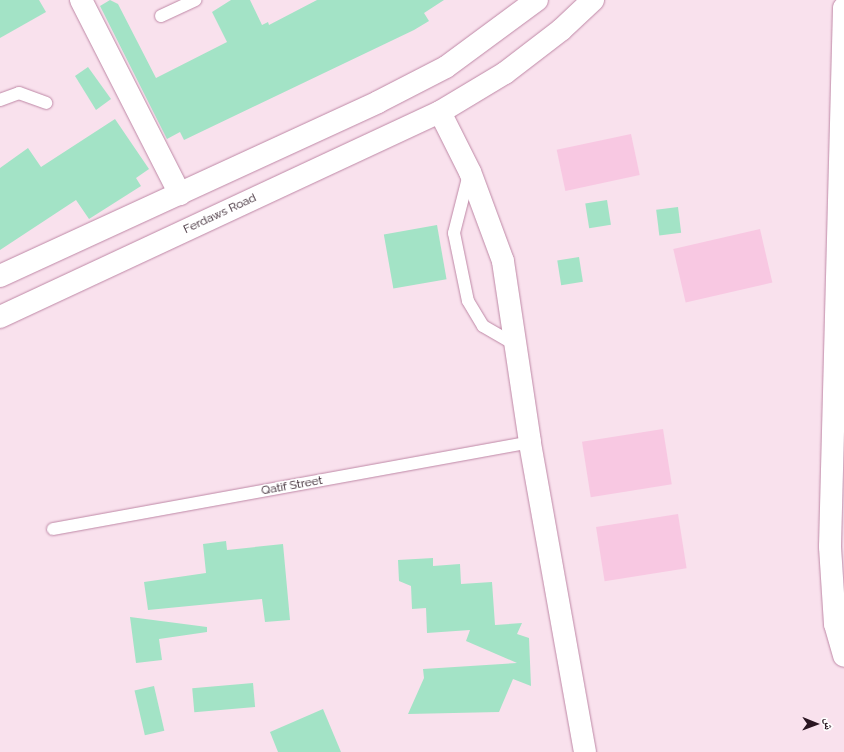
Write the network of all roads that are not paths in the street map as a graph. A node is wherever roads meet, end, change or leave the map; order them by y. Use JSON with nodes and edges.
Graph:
{"nodes":[{"id":1,"x":81,"y":0,"type":"edge"},
{"id":2,"x":195,"y":0,"type":"edge"},
{"id":3,"x":537,"y":0,"type":"edge"},
{"id":4,"x":593,"y":0,"type":"edge"},
{"id":5,"x":844,"y":8,"type":"edge"},
{"id":6,"x":162,"y":16,"type":"dead end"},
{"id":7,"x":0,"y":100,"type":"edge"},
{"id":8,"x":46,"y":103,"type":"dead end"},
{"id":9,"x":440,"y":112,"type":"junction"},
{"id":10,"x":470,"y":172,"type":"junction"},
{"id":11,"x":180,"y":194,"type":"junction"},
{"id":12,"x":842,"y":196,"type":"edge"},
{"id":13,"x":0,"y":276,"type":"edge"},
{"id":14,"x":0,"y":317,"type":"edge"},
{"id":15,"x":517,"y":346,"type":"junction"},
{"id":16,"x":530,"y":442,"type":"junction"},
{"id":17,"x":844,"y":475,"type":"edge"},
{"id":18,"x":830,"y":514,"type":"junction"},
{"id":19,"x":53,"y":529,"type":"dead end"},
{"id":20,"x":844,"y":656,"type":"edge"},
{"id":21,"x":585,"y":752,"type":"edge"}],
"edges":[{"from":1,"to":11,"type":"street"},
{"from":2,"to":6,"type":"lane"},
{"from":3,"to":11,"type":"street"},
{"from":4,"to":9,"type":"street","name":"Ferdaws Road"},
{"from":5,"to":12,"type":"street"},
{"from":7,"to":8,"type":"lane"},
{"from":9,"to":10,"type":"street"},
{"from":9,"to":14,"type":"street","name":"Ferdaws Road"},
{"from":10,"to":15,"type":"street"},
{"from":10,"to":15,"type":"lane"},
{"from":11,"to":13,"type":"street"},
{"from":12,"to":18,"type":"street"},
{"from":15,"to":16,"type":"street"},
{"from":16,"to":19,"type":"lane","name":"Qatif Street"},
{"from":16,"to":21,"type":"street"},
{"from":17,"to":18,"type":"lane"},
{"from":18,"to":20,"type":"street"}]}
